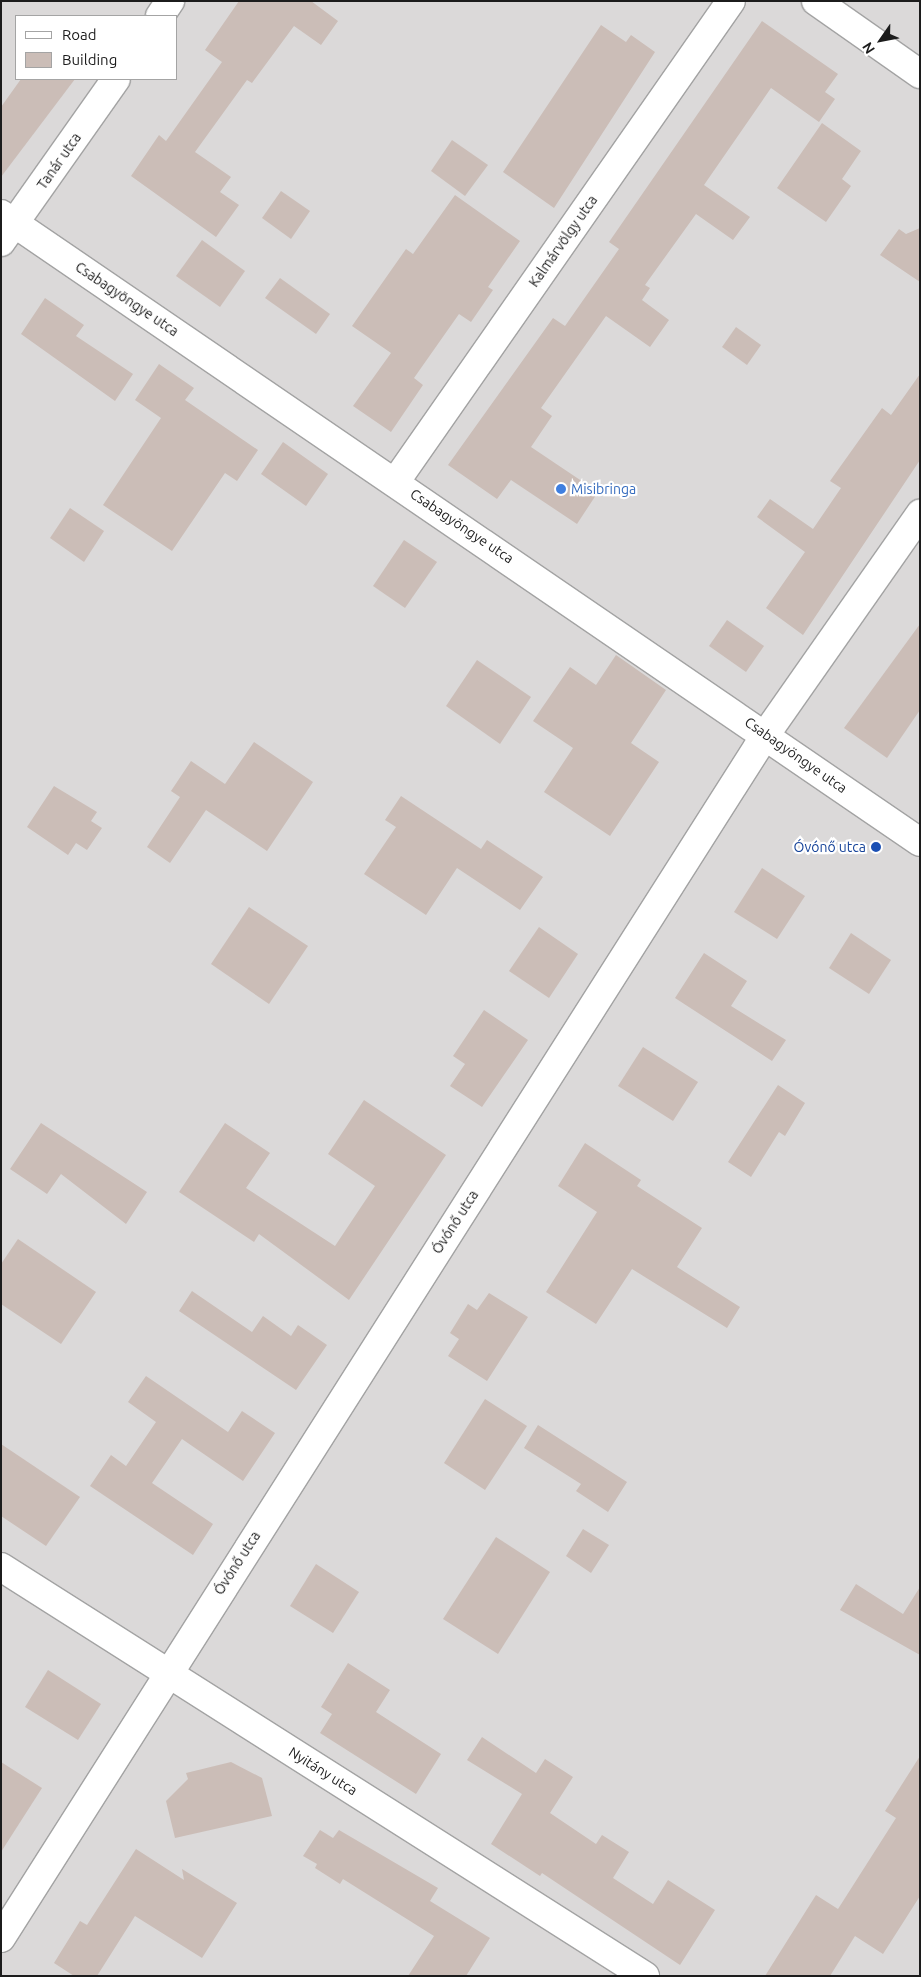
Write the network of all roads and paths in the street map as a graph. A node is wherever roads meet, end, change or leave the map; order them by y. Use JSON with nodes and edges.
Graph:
{"nodes":[{"id":1,"x":170,"y":1,"type":"edge"},
{"id":2,"x":730,"y":1,"type":"edge"},
{"id":3,"x":816,"y":1,"type":"edge"},
{"id":4,"x":161,"y":15,"type":"edge"},
{"id":5,"x":920,"y":74,"type":"edge"},
{"id":6,"x":115,"y":80,"type":"edge"},
{"id":7,"x":6,"y":226,"type":"edge"},
{"id":8,"x":396,"y":481,"type":"junction"},
{"id":9,"x":920,"y":514,"type":"edge"},
{"id":10,"x":766,"y":734,"type":"junction"},
{"id":11,"x":920,"y":842,"type":"edge"},
{"id":12,"x":1,"y":1568,"type":"edge"},
{"id":13,"x":167,"y":1672,"type":"junction"},
{"id":14,"x":1,"y":1938,"type":"edge"},
{"id":15,"x":645,"y":1976,"type":"edge"}],
"edges":[{"from":1,"to":4,"type":"street"},
{"from":2,"to":8,"type":"street","name":"Kalmárvölgy utca"},
{"from":3,"to":5,"type":"street"},
{"from":6,"to":7,"type":"street","name":"Tanár utca"},
{"from":7,"to":8,"type":"street","name":"Csabagyöngye utca"},
{"from":8,"to":10,"type":"street","name":"Csabagyöngye utca"},
{"from":9,"to":10,"type":"street","name":"Óvónő utca"},
{"from":10,"to":11,"type":"street","name":"Csabagyöngye utca"},
{"from":10,"to":13,"type":"street","name":"Óvónő utca"},
{"from":12,"to":13,"type":"street","name":"Nyitány utca"},
{"from":13,"to":14,"type":"street","name":"Óvónő utca"},
{"from":13,"to":15,"type":"street","name":"Nyitány utca"}]}
